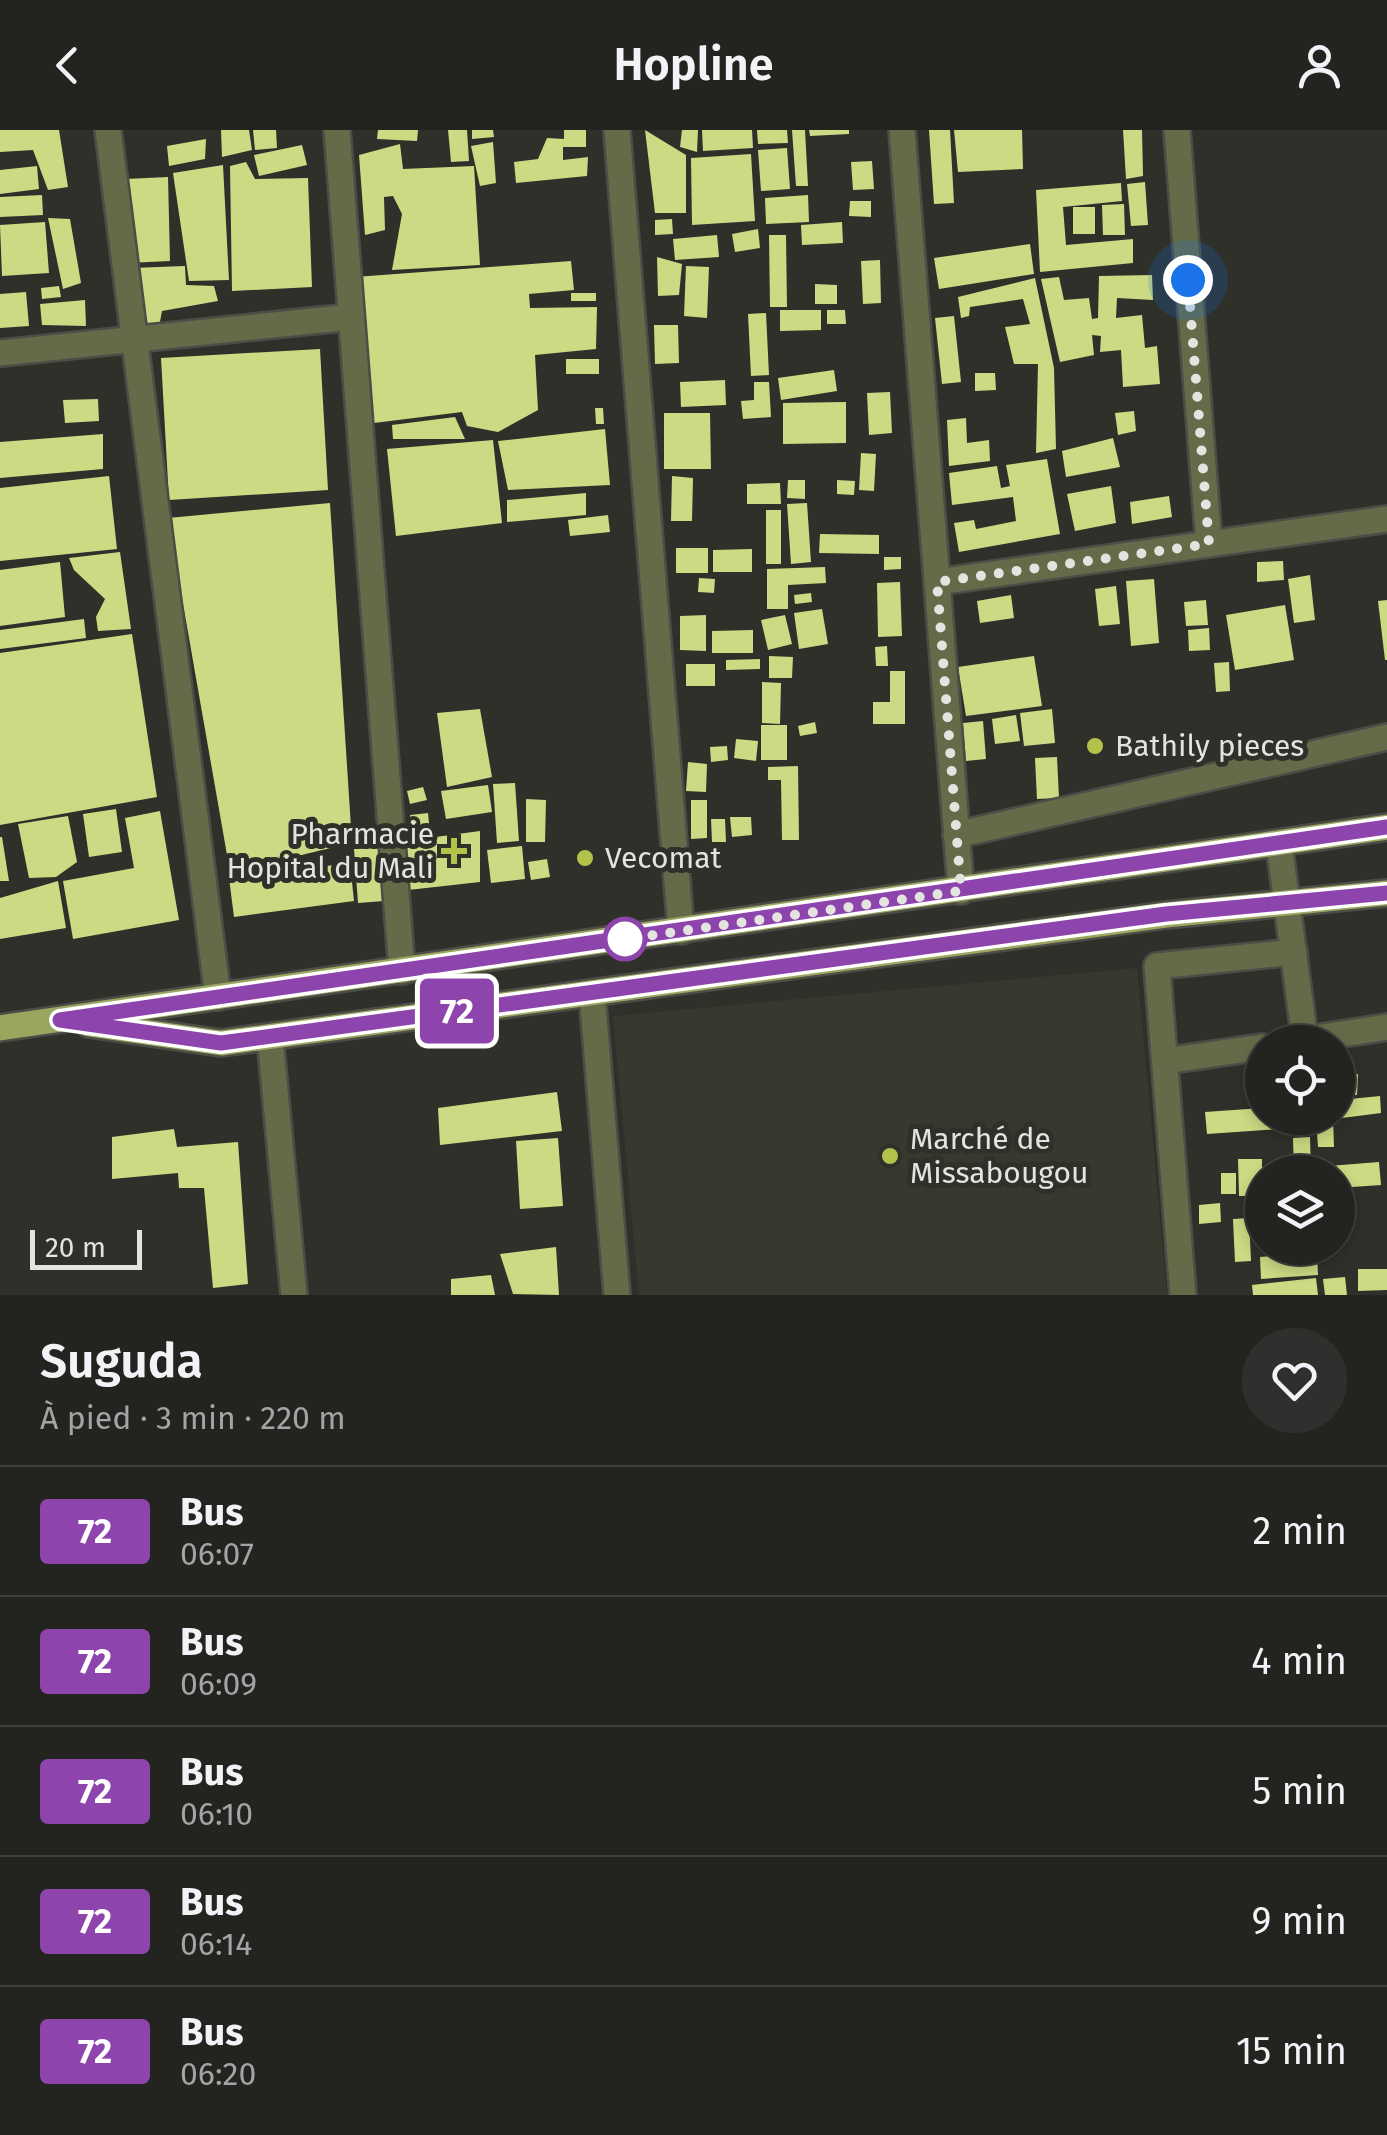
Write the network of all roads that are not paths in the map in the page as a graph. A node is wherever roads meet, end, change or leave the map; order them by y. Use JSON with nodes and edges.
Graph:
{"nodes":[{"id":1,"x":108,"y":130,"type":"edge"},
{"id":2,"x":337,"y":130,"type":"edge"},
{"id":3,"x":617,"y":130,"type":"edge"},
{"id":4,"x":902,"y":130,"type":"edge"},
{"id":5,"x":1177,"y":130,"type":"edge"},
{"id":6,"x":351,"y":317,"type":"junction"},
{"id":7,"x":134,"y":339,"type":"junction"},
{"id":8,"x":0,"y":353,"type":"edge"},
{"id":9,"x":1387,"y":519,"type":"edge"},
{"id":10,"x":1209,"y":544,"type":"junction"},
{"id":11,"x":937,"y":582,"type":"junction"},
{"id":12,"x":1387,"y":736,"type":"edge"},
{"id":13,"x":1387,"y":827,"type":"edge"},
{"id":14,"x":956,"y":835,"type":"junction"},
{"id":15,"x":1278,"y":844,"type":"junction"},
{"id":16,"x":961,"y":891,"type":"junction"},
{"id":17,"x":1387,"y":892,"type":"edge"},
{"id":18,"x":1287,"y":904,"type":"junction"},
{"id":19,"x":681,"y":931,"type":"junction"},
{"id":20,"x":1294,"y":952,"type":"junction"},
{"id":21,"x":402,"y":972,"type":"junction"},
{"id":22,"x":592,"y":993,"type":"junction"},
{"id":23,"x":218,"y":997,"type":"junction"},
{"id":24,"x":60,"y":1020,"type":"junction"},
{"id":25,"x":1297,"y":1025,"type":"edge"},
{"id":26,"x":1387,"y":1027,"type":"edge"},
{"id":27,"x":0,"y":1028,"type":"edge"},
{"id":28,"x":1355,"y":1032,"type":"edge"},
{"id":29,"x":270,"y":1037,"type":"junction"},
{"id":30,"x":1245,"y":1049,"type":"edge"},
{"id":31,"x":1165,"y":1061,"type":"junction"},
{"id":32,"x":294,"y":1295,"type":"edge"},
{"id":33,"x":617,"y":1295,"type":"edge"},
{"id":34,"x":1183,"y":1295,"type":"edge"}],
"edges":[{"from":1,"to":7,"type":"street"},
{"from":2,"to":6,"type":"street"},
{"from":3,"to":19,"type":"street"},
{"from":4,"to":11,"type":"street"},
{"from":5,"to":10,"type":"street"},
{"from":6,"to":7,"type":"street"},
{"from":6,"to":21,"type":"street"},
{"from":7,"to":8,"type":"street"},
{"from":7,"to":23,"type":"street"},
{"from":9,"to":10,"type":"street"},
{"from":10,"to":11,"type":"street"},
{"from":11,"to":14,"type":"street"},
{"from":12,"to":14,"type":"street"},
{"from":13,"to":15,"type":"main road"},
{"from":14,"to":16,"type":"street"},
{"from":15,"to":16,"type":"main road"},
{"from":15,"to":18,"type":"street"},
{"from":16,"to":19,"type":"main road"},
{"from":17,"to":18,"type":"main road"},
{"from":18,"to":20,"type":"street"},
{"from":18,"to":22,"type":"main road"},
{"from":19,"to":21,"type":"main road"},
{"from":20,"to":25,"type":"street"},
{"from":20,"to":31,"type":"street"},
{"from":21,"to":23,"type":"main road"},
{"from":22,"to":29,"type":"main road"},
{"from":22,"to":33,"type":"street"},
{"from":23,"to":24,"type":"main road"},
{"from":24,"to":27,"type":"main road"},
{"from":24,"to":29,"type":"main road"},
{"from":26,"to":28,"type":"street"},
{"from":29,"to":32,"type":"street"},
{"from":30,"to":31,"type":"street"},
{"from":31,"to":34,"type":"street"}]}
